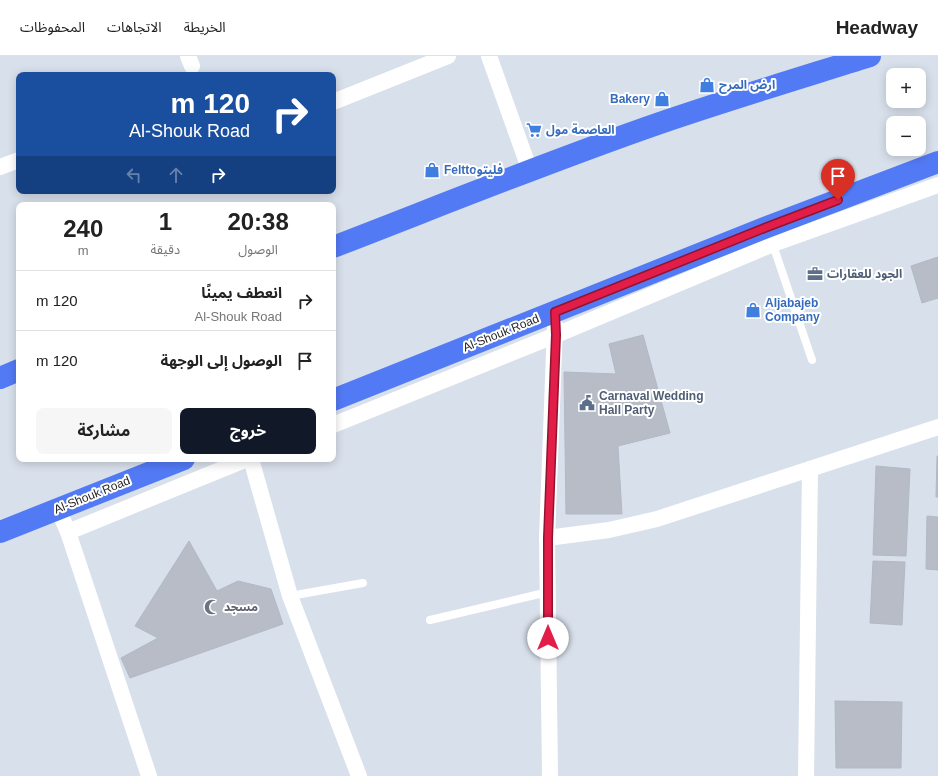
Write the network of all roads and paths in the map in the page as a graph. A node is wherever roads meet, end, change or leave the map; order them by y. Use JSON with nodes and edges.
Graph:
{"nodes":[{"id":1,"x":448,"y":56,"type":"edge"},
{"id":2,"x":489,"y":56,"type":"edge"},
{"id":3,"x":870,"y":56,"type":"edge"},
{"id":4,"x":336,"y":101,"type":"edge"},
{"id":5,"x":16,"y":161,"type":"edge"},
{"id":6,"x":938,"y":162,"type":"edge"},
{"id":7,"x":0,"y":167,"type":"edge"},
{"id":8,"x":530,"y":171,"type":"junction"},
{"id":9,"x":938,"y":185,"type":"edge"},
{"id":10,"x":770,"y":236,"type":"junction"},
{"id":11,"x":336,"y":246,"type":"edge"},
{"id":12,"x":555,"y":312,"type":"junction"},
{"id":13,"x":556,"y":335,"type":"junction"},
{"id":14,"x":812,"y":360,"type":"dead end"},
{"id":15,"x":16,"y":371,"type":"edge"},
{"id":16,"x":0,"y":378,"type":"edge"},
{"id":17,"x":336,"y":399,"type":"edge"},
{"id":18,"x":336,"y":423,"type":"edge"},
{"id":19,"x":938,"y":427,"type":"edge"},
{"id":20,"x":176,"y":462,"type":"edge"},
{"id":21,"x":240,"y":462,"type":"edge"},
{"id":22,"x":252,"y":462,"type":"edge"},
{"id":23,"x":810,"y":469,"type":"junction"},
{"id":24,"x":58,"y":509,"type":"junction"},
{"id":25,"x":0,"y":532,"type":"edge"},
{"id":26,"x":68,"y":532,"type":"junction"},
{"id":27,"x":548,"y":538,"type":"junction"},
{"id":28,"x":363,"y":583,"type":"dead end"},
{"id":29,"x":548,"y":592,"type":"junction"},
{"id":30,"x":290,"y":596,"type":"junction"},
{"id":31,"x":430,"y":620,"type":"dead end"},
{"id":32,"x":149,"y":776,"type":"edge"},
{"id":33,"x":359,"y":776,"type":"edge"},
{"id":34,"x":550,"y":776,"type":"edge"},
{"id":35,"x":806,"y":776,"type":"edge"}],
"edges":[{"from":1,"to":4,"type":"street"},
{"from":2,"to":8,"type":"street"},
{"from":3,"to":8,"type":"main road"},
{"from":5,"to":7,"type":"street"},
{"from":6,"to":10,"type":"main road","name":"Al-Shouk Road"},
{"from":8,"to":11,"type":"main road"},
{"from":9,"to":10,"type":"street"},
{"from":10,"to":12,"type":"main road","name":"Al-Shouk Road"},
{"from":10,"to":13,"type":"street"},
{"from":10,"to":14,"type":"lane"},
{"from":12,"to":13,"type":"street"},
{"from":12,"to":17,"type":"main road","name":"Al-Shouk Road"},
{"from":13,"to":18,"type":"street"},
{"from":13,"to":27,"type":"street"},
{"from":15,"to":16,"type":"main road"},
{"from":19,"to":23,"type":"street"},
{"from":20,"to":24,"type":"main road","name":"Al-Shouk Road"},
{"from":21,"to":26,"type":"street"},
{"from":22,"to":30,"type":"street"},
{"from":23,"to":27,"type":"street"},
{"from":23,"to":35,"type":"street"},
{"from":24,"to":25,"type":"main road","name":"Al-Shouk Road"},
{"from":24,"to":26,"type":"street"},
{"from":26,"to":32,"type":"street"},
{"from":27,"to":29,"type":"street"},
{"from":28,"to":30,"type":"lane"},
{"from":29,"to":31,"type":"lane"},
{"from":29,"to":34,"type":"street"},
{"from":30,"to":33,"type":"street"}]}
